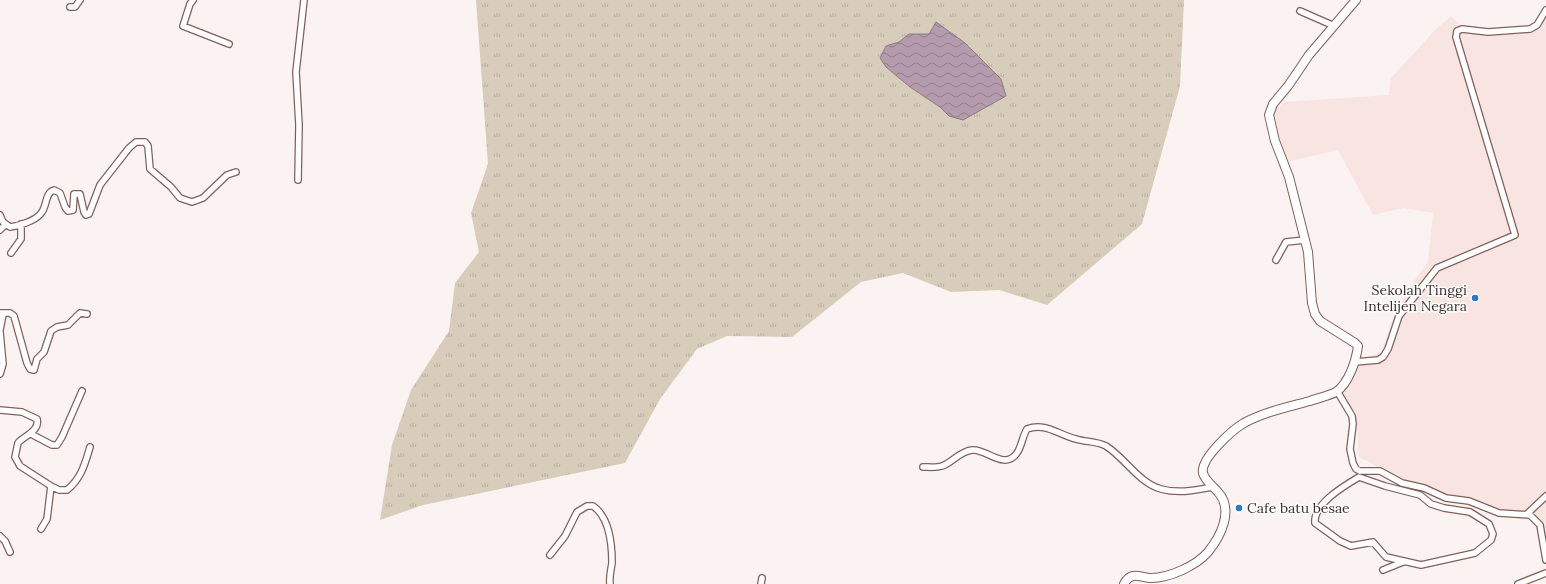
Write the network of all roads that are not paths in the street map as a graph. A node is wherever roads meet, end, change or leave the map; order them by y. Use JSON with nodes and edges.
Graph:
{"nodes":[{"id":1,"x":80,"y":0,"type":"edge"},
{"id":2,"x":193,"y":0,"type":"edge"},
{"id":3,"x":304,"y":0,"type":"edge"},
{"id":4,"x":1356,"y":0,"type":"edge"},
{"id":5,"x":70,"y":7,"type":"dead end"},
{"id":6,"x":1546,"y":10,"type":"edge"},
{"id":7,"x":1300,"y":11,"type":"dead end"},
{"id":8,"x":1332,"y":25,"type":"junction"},
{"id":9,"x":229,"y":44,"type":"dead end"},
{"id":10,"x":236,"y":172,"type":"dead end"},
{"id":11,"x":298,"y":180,"type":"dead end"},
{"id":12,"x":0,"y":216,"type":"edge"},
{"id":13,"x":21,"y":224,"type":"junction"},
{"id":14,"x":5,"y":225,"type":"junction"},
{"id":15,"x":0,"y":230,"type":"edge"},
{"id":16,"x":1306,"y":240,"type":"junction"},
{"id":17,"x":11,"y":253,"type":"dead end"},
{"id":18,"x":1276,"y":260,"type":"dead end"},
{"id":19,"x":2,"y":313,"type":"edge"},
{"id":20,"x":87,"y":314,"type":"dead end"},
{"id":21,"x":0,"y":331,"type":"edge"},
{"id":22,"x":1355,"y":362,"type":"junction"},
{"id":23,"x":0,"y":374,"type":"edge"},
{"id":24,"x":82,"y":391,"type":"dead end"},
{"id":25,"x":1337,"y":391,"type":"junction"},
{"id":26,"x":0,"y":410,"type":"edge"},
{"id":27,"x":31,"y":434,"type":"junction"},
{"id":28,"x":90,"y":447,"type":"dead end"},
{"id":29,"x":923,"y":467,"type":"dead end"},
{"id":30,"x":1360,"y":474,"type":"junction"},
{"id":31,"x":51,"y":486,"type":"junction"},
{"id":32,"x":1213,"y":487,"type":"junction"},
{"id":33,"x":1546,"y":496,"type":"edge"},
{"id":34,"x":1527,"y":514,"type":"junction"},
{"id":35,"x":41,"y":529,"type":"dead end"},
{"id":36,"x":0,"y":536,"type":"edge"},
{"id":37,"x":10,"y":552,"type":"dead end"},
{"id":38,"x":550,"y":555,"type":"dead end"},
{"id":39,"x":1546,"y":560,"type":"edge"},
{"id":40,"x":1403,"y":562,"type":"junction"},
{"id":41,"x":1383,"y":570,"type":"dead end"},
{"id":42,"x":1546,"y":573,"type":"edge"},
{"id":43,"x":610,"y":584,"type":"edge"},
{"id":44,"x":1124,"y":584,"type":"edge"},
{"id":45,"x":1518,"y":584,"type":"edge"}],
"edges":[{"from":1,"to":5,"type":"street"},
{"from":2,"to":9,"type":"street"},
{"from":3,"to":11,"type":"street"},
{"from":4,"to":8,"type":"street"},
{"from":6,"to":22,"type":"street"},
{"from":7,"to":8,"type":"street"},
{"from":8,"to":16,"type":"street"},
{"from":10,"to":13,"type":"street"},
{"from":12,"to":14,"type":"street"},
{"from":13,"to":14,"type":"street"},
{"from":13,"to":17,"type":"street"},
{"from":14,"to":15,"type":"street"},
{"from":16,"to":18,"type":"street"},
{"from":16,"to":22,"type":"street"},
{"from":19,"to":20,"type":"street"},
{"from":19,"to":21,"type":"street"},
{"from":21,"to":23,"type":"street"},
{"from":22,"to":25,"type":"street"},
{"from":24,"to":27,"type":"street"},
{"from":25,"to":30,"type":"street"},
{"from":25,"to":32,"type":"street"},
{"from":26,"to":27,"type":"street"},
{"from":27,"to":31,"type":"street"},
{"from":28,"to":31,"type":"street"},
{"from":29,"to":32,"type":"street"},
{"from":30,"to":34,"type":"street"},
{"from":30,"to":40,"type":"street"},
{"from":30,"to":40,"type":"street"},
{"from":31,"to":35,"type":"street"},
{"from":32,"to":44,"type":"street"},
{"from":33,"to":34,"type":"street"},
{"from":34,"to":39,"type":"street"},
{"from":36,"to":37,"type":"street"},
{"from":38,"to":43,"type":"street"},
{"from":40,"to":41,"type":"street"},
{"from":42,"to":45,"type":"street"}]}
